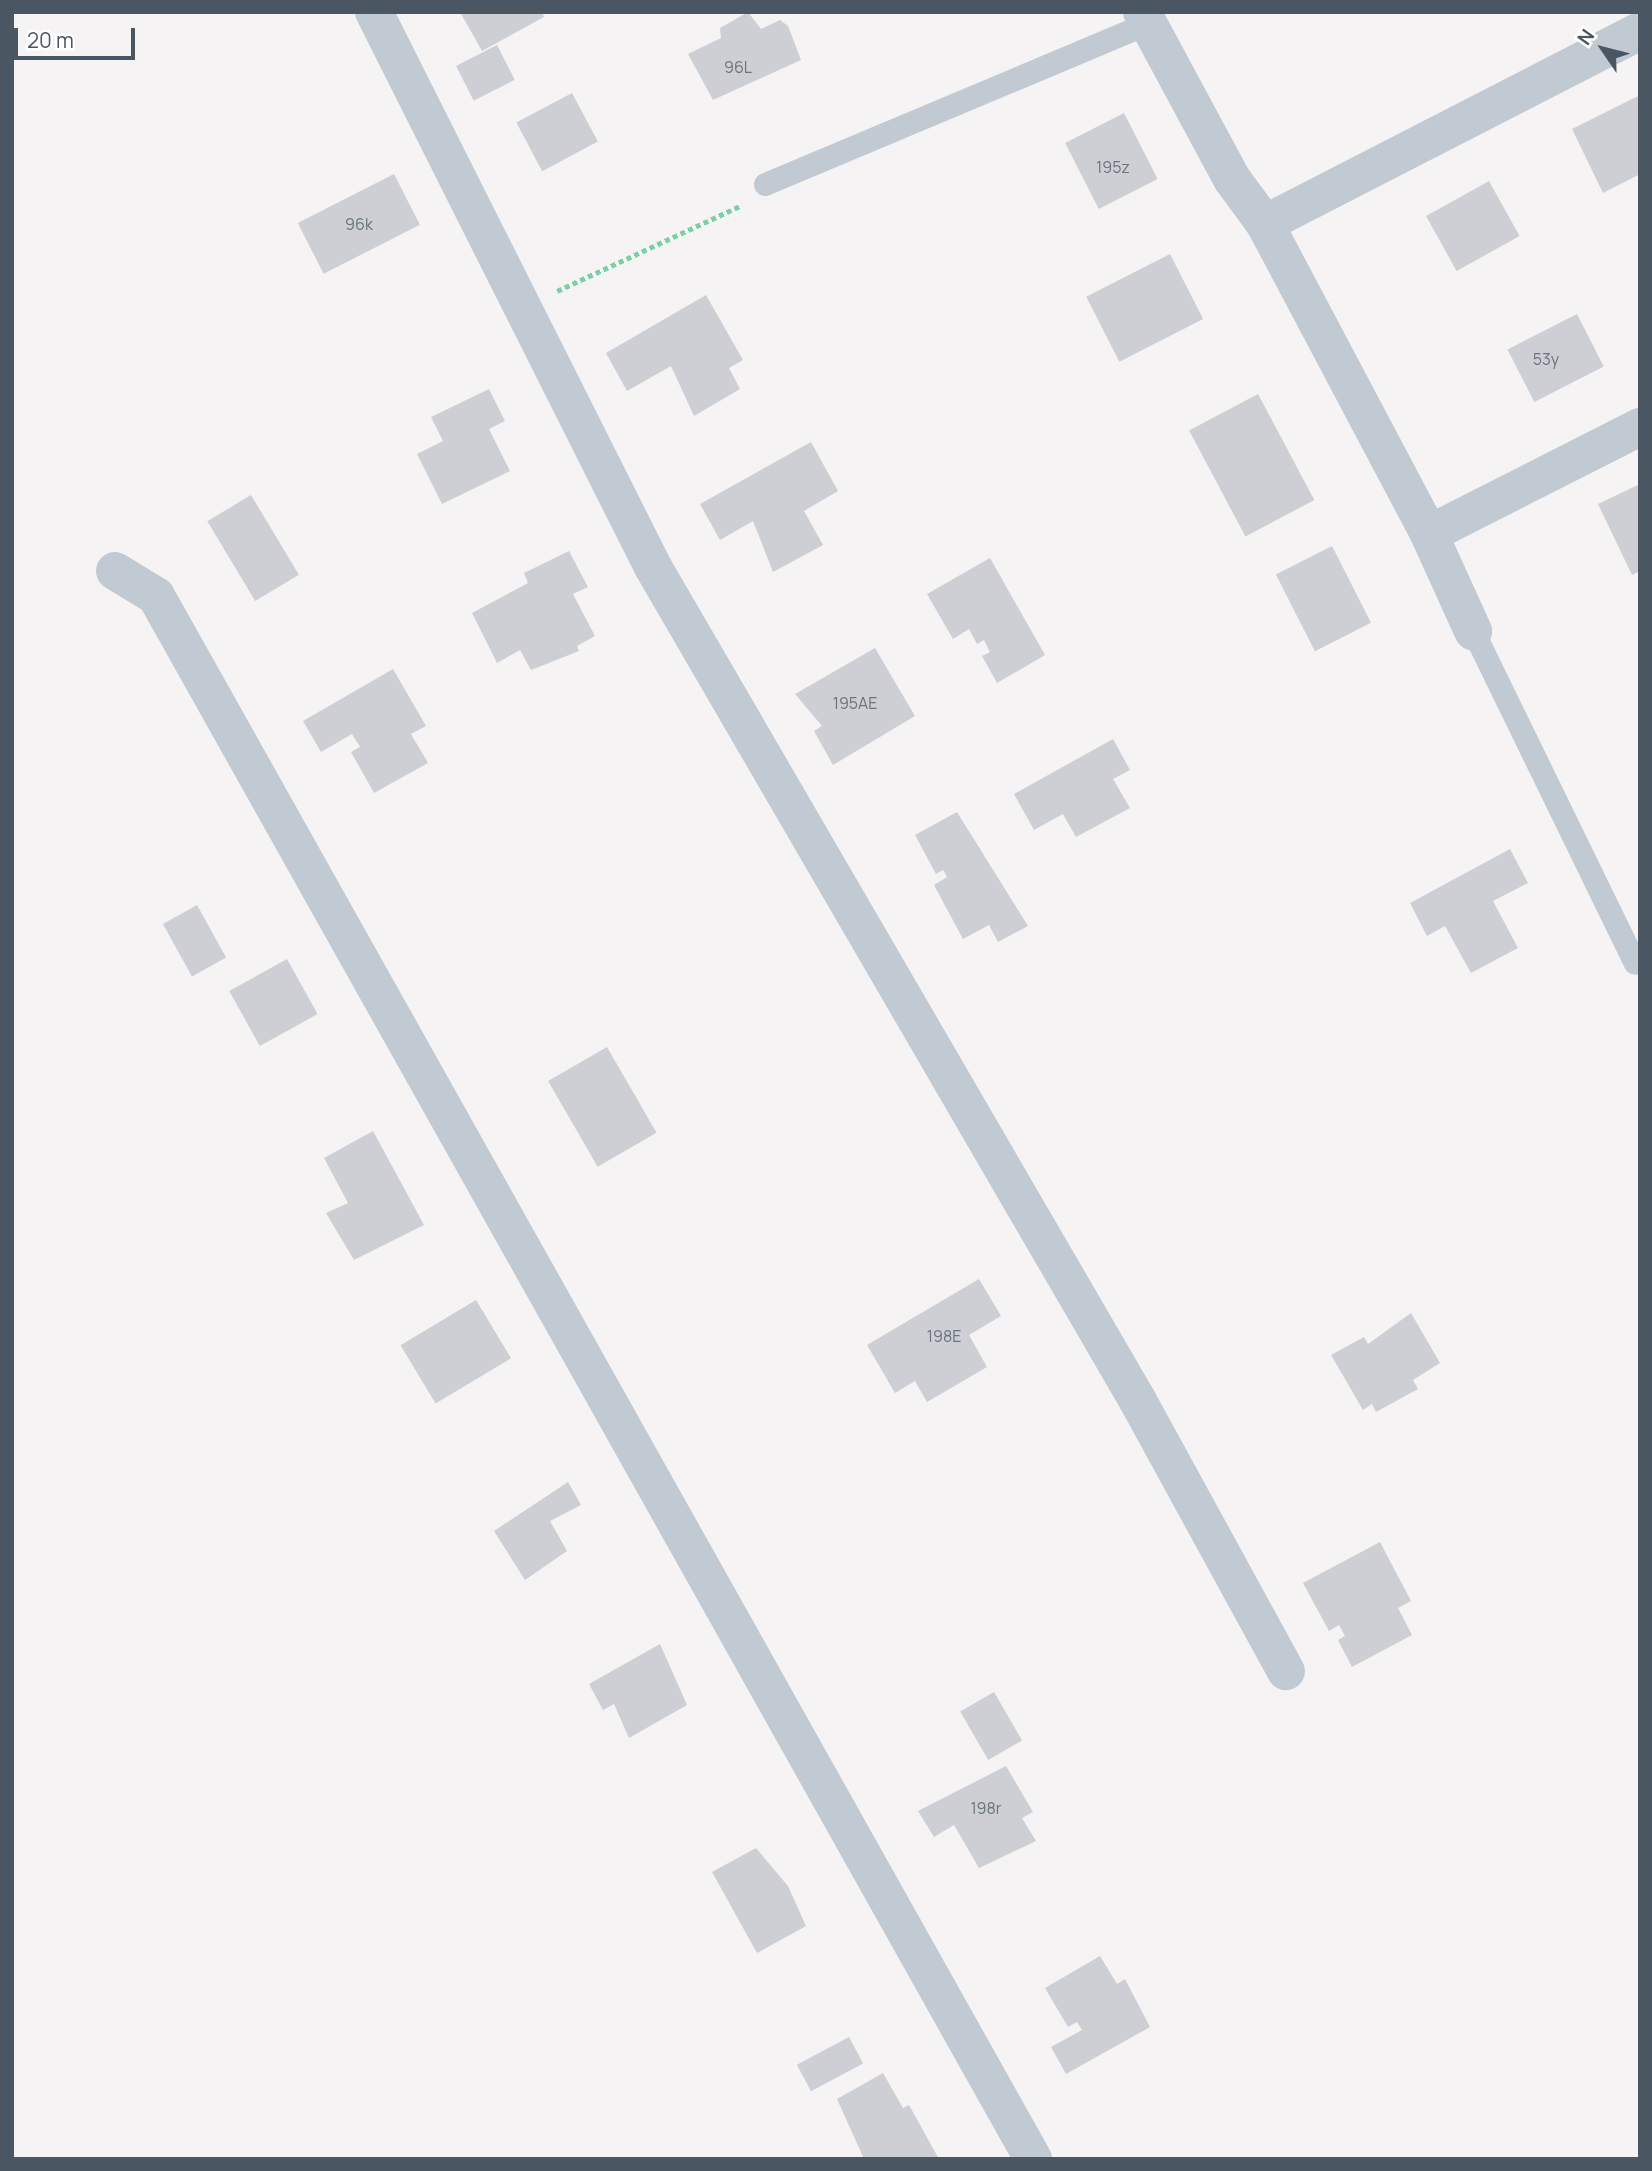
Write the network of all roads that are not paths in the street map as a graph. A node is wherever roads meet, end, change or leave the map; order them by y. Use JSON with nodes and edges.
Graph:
{"nodes":[{"id":1,"x":374,"y":12,"type":"edge"},
{"id":2,"x":1145,"y":18,"type":"edge"},
{"id":3,"x":1640,"y":31,"type":"edge"},
{"id":4,"x":765,"y":184,"type":"road end"},
{"id":5,"x":1265,"y":224,"type":"junction"},
{"id":6,"x":1640,"y":427,"type":"edge"},
{"id":7,"x":1429,"y":534,"type":"junction"},
{"id":8,"x":115,"y":572,"type":"dead end"},
{"id":9,"x":1474,"y":631,"type":"joint"},
{"id":10,"x":1635,"y":963,"type":"dead end"},
{"id":11,"x":1286,"y":1671,"type":"dead end"},
{"id":12,"x":1033,"y":2159,"type":"edge"}],
"edges":[{"from":1,"to":11,"type":"street"},
{"from":2,"to":4,"type":"lane"},
{"from":2,"to":5,"type":"street"},
{"from":3,"to":5,"type":"street"},
{"from":5,"to":7,"type":"street"},
{"from":6,"to":7,"type":"street"},
{"from":7,"to":9,"type":"street"},
{"from":8,"to":12,"type":"street"},
{"from":9,"to":10,"type":"lane"}]}
